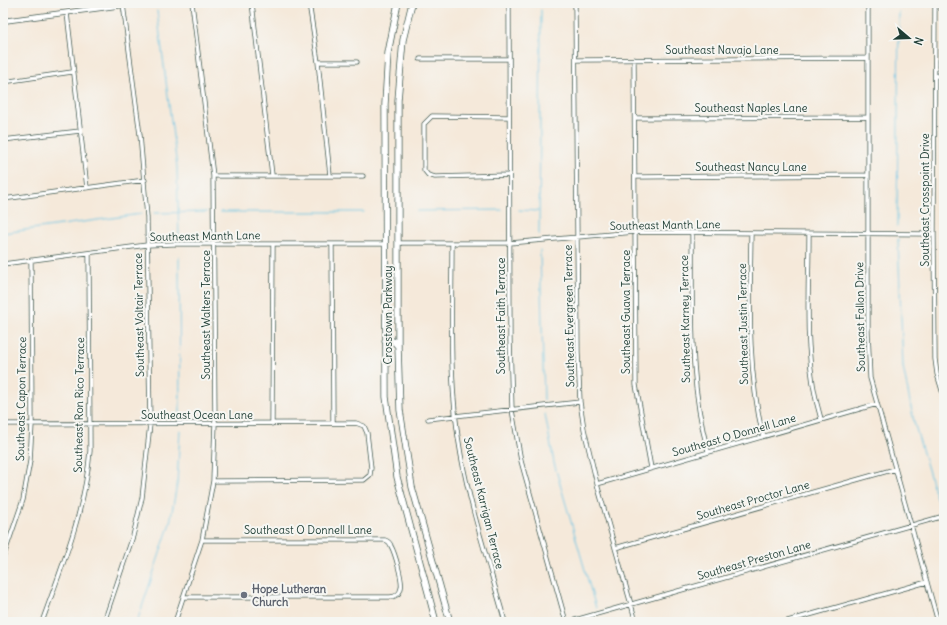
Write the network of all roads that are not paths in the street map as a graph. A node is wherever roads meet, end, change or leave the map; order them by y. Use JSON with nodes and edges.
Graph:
{"nodes":[{"id":1,"x":138,"y":3,"type":"edge"},
{"id":2,"x":192,"y":3,"type":"edge"},
{"id":3,"x":252,"y":3,"type":"edge"},
{"id":4,"x":309,"y":3,"type":"edge"},
{"id":5,"x":398,"y":3,"type":"edge"},
{"id":6,"x":412,"y":3,"type":"edge"},
{"id":7,"x":509,"y":3,"type":"edge"},
{"id":8,"x":575,"y":3,"type":"edge"},
{"id":9,"x":868,"y":3,"type":"edge"},
{"id":10,"x":935,"y":3,"type":"edge"},
{"id":11,"x":123,"y":4,"type":"edge"},
{"id":12,"x":67,"y":13,"type":"junction"},
{"id":13,"x":3,"y":22,"type":"edge"},
{"id":14,"x":868,"y":58,"type":"junction"},
{"id":15,"x":420,"y":59,"type":"dead end"},
{"id":16,"x":509,"y":59,"type":"junction"},
{"id":17,"x":634,"y":59,"type":"junction"},
{"id":18,"x":577,"y":60,"type":"junction"},
{"id":19,"x":318,"y":62,"type":"junction"},
{"id":20,"x":357,"y":62,"type":"dead end"},
{"id":21,"x":72,"y":72,"type":"junction"},
{"id":22,"x":935,"y":76,"type":"junction"},
{"id":23,"x":944,"y":76,"type":"edge"},
{"id":24,"x":3,"y":82,"type":"edge"},
{"id":25,"x":509,"y":117,"type":"junction"},
{"id":26,"x":867,"y":117,"type":"junction"},
{"id":27,"x":635,"y":118,"type":"junction"},
{"id":28,"x":80,"y":130,"type":"junction"},
{"id":29,"x":3,"y":140,"type":"edge"},
{"id":30,"x":330,"y":175,"type":"junction"},
{"id":31,"x":509,"y":175,"type":"junction"},
{"id":32,"x":868,"y":175,"type":"junction"},
{"id":33,"x":213,"y":176,"type":"junction"},
{"id":34,"x":272,"y":176,"type":"junction"},
{"id":35,"x":363,"y":176,"type":"dead end"},
{"id":36,"x":635,"y":177,"type":"junction"},
{"id":37,"x":145,"y":180,"type":"junction"},
{"id":38,"x":87,"y":188,"type":"junction"},
{"id":39,"x":3,"y":199,"type":"edge"},
{"id":40,"x":635,"y":232,"type":"junction"},
{"id":41,"x":868,"y":233,"type":"junction"},
{"id":42,"x":692,"y":234,"type":"junction"},
{"id":43,"x":751,"y":234,"type":"junction"},
{"id":44,"x":809,"y":234,"type":"junction"},
{"id":45,"x":934,"y":234,"type":"junction"},
{"id":46,"x":577,"y":237,"type":"junction"},
{"id":47,"x":452,"y":243,"type":"junction"},
{"id":48,"x":510,"y":243,"type":"junction"},
{"id":49,"x":214,"y":244,"type":"junction"},
{"id":50,"x":273,"y":244,"type":"junction"},
{"id":51,"x":332,"y":244,"type":"junction"},
{"id":52,"x":385,"y":244,"type":"junction"},
{"id":53,"x":398,"y":244,"type":"junction"},
{"id":54,"x":147,"y":245,"type":"junction"},
{"id":55,"x":89,"y":254,"type":"junction"},
{"id":56,"x":31,"y":260,"type":"junction"},
{"id":57,"x":3,"y":264,"type":"edge"},
{"id":58,"x":385,"y":341,"type":"junction"},
{"id":59,"x":398,"y":346,"type":"junction"},
{"id":60,"x":943,"y":386,"type":"edge"},
{"id":61,"x":944,"y":397,"type":"edge"},
{"id":62,"x":580,"y":402,"type":"junction"},
{"id":63,"x":877,"y":404,"type":"junction"},
{"id":64,"x":512,"y":410,"type":"junction"},
{"id":65,"x":455,"y":416,"type":"junction"},
{"id":66,"x":428,"y":419,"type":"dead end"},
{"id":67,"x":820,"y":419,"type":"junction"},
{"id":68,"x":215,"y":423,"type":"junction"},
{"id":69,"x":333,"y":423,"type":"junction"},
{"id":70,"x":3,"y":424,"type":"edge"},
{"id":71,"x":32,"y":424,"type":"junction"},
{"id":72,"x":90,"y":424,"type":"junction"},
{"id":73,"x":150,"y":424,"type":"junction"},
{"id":74,"x":272,"y":424,"type":"junction"},
{"id":75,"x":763,"y":436,"type":"junction"},
{"id":76,"x":708,"y":451,"type":"junction"},
{"id":77,"x":651,"y":468,"type":"junction"},
{"id":78,"x":895,"y":469,"type":"junction"},
{"id":79,"x":213,"y":481,"type":"junction"},
{"id":80,"x":597,"y":484,"type":"junction"},
{"id":81,"x":944,"y":516,"type":"edge"},
{"id":82,"x":911,"y":525,"type":"junction"},
{"id":83,"x":202,"y":540,"type":"junction"},
{"id":84,"x":615,"y":548,"type":"junction"},
{"id":85,"x":3,"y":558,"type":"edge"},
{"id":86,"x":418,"y":558,"type":"junction"},
{"id":87,"x":432,"y":559,"type":"junction"},
{"id":88,"x":927,"y":582,"type":"junction"},
{"id":89,"x":183,"y":597,"type":"junction"},
{"id":90,"x":631,"y":604,"type":"junction"},
{"id":91,"x":42,"y":622,"type":"edge"},
{"id":92,"x":104,"y":622,"type":"edge"},
{"id":93,"x":175,"y":622,"type":"edge"},
{"id":94,"x":436,"y":622,"type":"edge"},
{"id":95,"x":450,"y":622,"type":"edge"},
{"id":96,"x":505,"y":622,"type":"edge"},
{"id":97,"x":567,"y":622,"type":"edge"},
{"id":98,"x":636,"y":622,"type":"edge"},
{"id":99,"x":784,"y":622,"type":"edge"},
{"id":100,"x":938,"y":622,"type":"edge"}],
"edges":[{"from":1,"to":11,"type":"street"},
{"from":2,"to":33,"type":"street","name":"Southeast Walters Terrace"},
{"from":3,"to":34,"type":"street"},
{"from":4,"to":19,"type":"street"},
{"from":5,"to":52,"type":"main road","name":"Crosstown Parkway"},
{"from":6,"to":53,"type":"main road","name":"Crosstown Parkway"},
{"from":7,"to":16,"type":"street","name":"Southeast Faith Terrace"},
{"from":8,"to":18,"type":"street","name":"Southeast Evergreen Terrace"},
{"from":9,"to":14,"type":"street","name":"Southeast Fallon Drive"},
{"from":10,"to":22,"type":"street","name":"Southeast Crosspoint Drive"},
{"from":11,"to":12,"type":"street"},
{"from":11,"to":37,"type":"street","name":"Southeast Voltair Terrace"},
{"from":12,"to":13,"type":"street"},
{"from":12,"to":21,"type":"street"},
{"from":14,"to":17,"type":"street","name":"Southeast Navajo Lane"},
{"from":14,"to":26,"type":"street","name":"Southeast Fallon Drive"},
{"from":15,"to":16,"type":"street"},
{"from":16,"to":25,"type":"street","name":"Southeast Faith Terrace"},
{"from":17,"to":18,"type":"street","name":"Southeast Navajo Lane"},
{"from":17,"to":27,"type":"street","name":"Southeast Guava Terrace"},
{"from":18,"to":46,"type":"street","name":"Southeast Evergreen Terrace"},
{"from":19,"to":20,"type":"street"},
{"from":19,"to":30,"type":"street"},
{"from":21,"to":24,"type":"street"},
{"from":21,"to":28,"type":"street"},
{"from":22,"to":23,"type":"street"},
{"from":22,"to":45,"type":"street","name":"Southeast Crosspoint Drive"},
{"from":25,"to":31,"type":"street","name":"Southeast Faith Terrace"},
{"from":25,"to":31,"type":"street"},
{"from":26,"to":27,"type":"street","name":"Southeast Naples Lane"},
{"from":26,"to":32,"type":"street","name":"Southeast Fallon Drive"},
{"from":27,"to":36,"type":"street","name":"Southeast Guava Terrace"},
{"from":28,"to":29,"type":"street"},
{"from":28,"to":38,"type":"street"},
{"from":30,"to":34,"type":"street"},
{"from":30,"to":35,"type":"street"},
{"from":31,"to":48,"type":"street","name":"Southeast Faith Terrace"},
{"from":32,"to":36,"type":"street","name":"Southeast Nancy Lane"},
{"from":32,"to":41,"type":"street","name":"Southeast Fallon Drive"},
{"from":33,"to":34,"type":"street"},
{"from":33,"to":49,"type":"street","name":"Southeast Walters Terrace"},
{"from":36,"to":40,"type":"street","name":"Southeast Guava Terrace"},
{"from":37,"to":38,"type":"street"},
{"from":37,"to":54,"type":"street","name":"Southeast Voltair Terrace"},
{"from":38,"to":39,"type":"street"},
{"from":40,"to":42,"type":"street","name":"Southeast Manth Lane"},
{"from":40,"to":46,"type":"street","name":"Southeast Manth Lane"},
{"from":40,"to":77,"type":"street","name":"Southeast Guava Terrace"},
{"from":41,"to":44,"type":"street","name":"Southeast Manth Lane"},
{"from":41,"to":45,"type":"street","name":"Southeast Manth Lane"},
{"from":41,"to":63,"type":"street","name":"Southeast Fallon Drive"},
{"from":42,"to":43,"type":"street","name":"Southeast Manth Lane"},
{"from":42,"to":76,"type":"street","name":"Southeast Karney Terrace"},
{"from":43,"to":44,"type":"street","name":"Southeast Manth Lane"},
{"from":43,"to":75,"type":"street","name":"Southeast Justin Terrace"},
{"from":44,"to":67,"type":"street"},
{"from":45,"to":60,"type":"street","name":"Southeast Crosspoint Drive"},
{"from":46,"to":48,"type":"street","name":"Southeast Manth Lane"},
{"from":46,"to":62,"type":"street","name":"Southeast Evergreen Terrace"},
{"from":47,"to":48,"type":"street","name":"Southeast Manth Lane"},
{"from":47,"to":53,"type":"street","name":"Southeast Manth Lane"},
{"from":47,"to":65,"type":"street","name":"Southeast Karrigan Terrace"},
{"from":48,"to":64,"type":"street","name":"Southeast Faith Terrace"},
{"from":49,"to":50,"type":"street","name":"Southeast Manth Lane"},
{"from":49,"to":54,"type":"street","name":"Southeast Manth Lane"},
{"from":49,"to":68,"type":"street","name":"Southeast Walters Terrace"},
{"from":50,"to":51,"type":"street","name":"Southeast Manth Lane"},
{"from":50,"to":74,"type":"street"},
{"from":51,"to":52,"type":"street","name":"Southeast Manth Lane"},
{"from":51,"to":69,"type":"street"},
{"from":52,"to":58,"type":"main road","name":"Crosstown Parkway"},
{"from":53,"to":59,"type":"main road","name":"Crosstown Parkway"},
{"from":54,"to":55,"type":"street","name":"Southeast Manth Lane"},
{"from":54,"to":73,"type":"street","name":"Southeast Voltair Terrace"},
{"from":55,"to":56,"type":"street","name":"Southeast Manth Lane"},
{"from":55,"to":72,"type":"street","name":"Southeast Ron Rico Terrace"},
{"from":56,"to":57,"type":"street","name":"Southeast Manth Lane"},
{"from":56,"to":71,"type":"street","name":"Southeast Capon Terrace"},
{"from":58,"to":59,"type":"main road"},
{"from":58,"to":86,"type":"main road","name":"Crosstown Parkway"},
{"from":59,"to":87,"type":"main road","name":"Crosstown Parkway"},
{"from":60,"to":61,"type":"street","name":"Southeast Crosspoint Drive"},
{"from":62,"to":64,"type":"street"},
{"from":62,"to":80,"type":"street","name":"Southeast Evergreen Terrace"},
{"from":63,"to":67,"type":"street","name":"Southeast O Donnell Lane"},
{"from":63,"to":78,"type":"street","name":"Southeast Fallon Drive"},
{"from":64,"to":65,"type":"street"},
{"from":64,"to":97,"type":"street","name":"Southeast Faith Terrace"},
{"from":65,"to":66,"type":"street"},
{"from":65,"to":96,"type":"street","name":"Southeast Karrigan Terrace"},
{"from":67,"to":75,"type":"street","name":"Southeast O Donnell Lane"},
{"from":68,"to":73,"type":"street","name":"Southeast Ocean Lane"},
{"from":68,"to":74,"type":"street","name":"Southeast Ocean Lane"},
{"from":68,"to":79,"type":"street","name":"Southeast Walters Terrace"},
{"from":69,"to":74,"type":"street","name":"Southeast Ocean Lane"},
{"from":69,"to":79,"type":"street","name":"Southeast Ocean Lane"},
{"from":70,"to":71,"type":"street","name":"Southeast Ocean Lane"},
{"from":71,"to":72,"type":"street","name":"Southeast Ocean Lane"},
{"from":71,"to":85,"type":"street","name":"Southeast Capon Terrace"},
{"from":72,"to":73,"type":"street","name":"Southeast Ocean Lane"},
{"from":72,"to":91,"type":"street","name":"Southeast Ron Rico Terrace"},
{"from":73,"to":92,"type":"street","name":"Southeast Voltair Terrace"},
{"from":75,"to":76,"type":"street","name":"Southeast O Donnell Lane"},
{"from":76,"to":77,"type":"street","name":"Southeast O Donnell Lane"},
{"from":77,"to":80,"type":"street","name":"Southeast O Donnell Lane"},
{"from":78,"to":82,"type":"street","name":"Southeast Fallon Drive"},
{"from":78,"to":84,"type":"street","name":"Southeast Proctor Lane"},
{"from":79,"to":83,"type":"street","name":"Southeast Walters Terrace"},
{"from":80,"to":84,"type":"street","name":"Southeast Evergreen Terrace"},
{"from":81,"to":82,"type":"street","name":"Southeast Preston Lane"},
{"from":82,"to":88,"type":"street","name":"Southeast Fallon Drive"},
{"from":82,"to":90,"type":"street","name":"Southeast Preston Lane"},
{"from":83,"to":89,"type":"street","name":"Southeast Walters Terrace"},
{"from":83,"to":89,"type":"street","name":"Southeast O Donnell Lane"},
{"from":84,"to":90,"type":"street","name":"Southeast Evergreen Terrace"},
{"from":86,"to":87,"type":"main road"},
{"from":86,"to":94,"type":"main road","name":"Crosstown Parkway"},
{"from":87,"to":95,"type":"main road","name":"Crosstown Parkway"},
{"from":88,"to":99,"type":"street"},
{"from":88,"to":100,"type":"street","name":"Southeast Fallon Drive"},
{"from":89,"to":93,"type":"street","name":"Southeast Walters Terrace"},
{"from":90,"to":97,"type":"street","name":"Southeast Preston Lane"},
{"from":90,"to":98,"type":"street","name":"Southeast Evergreen Terrace"}]}
